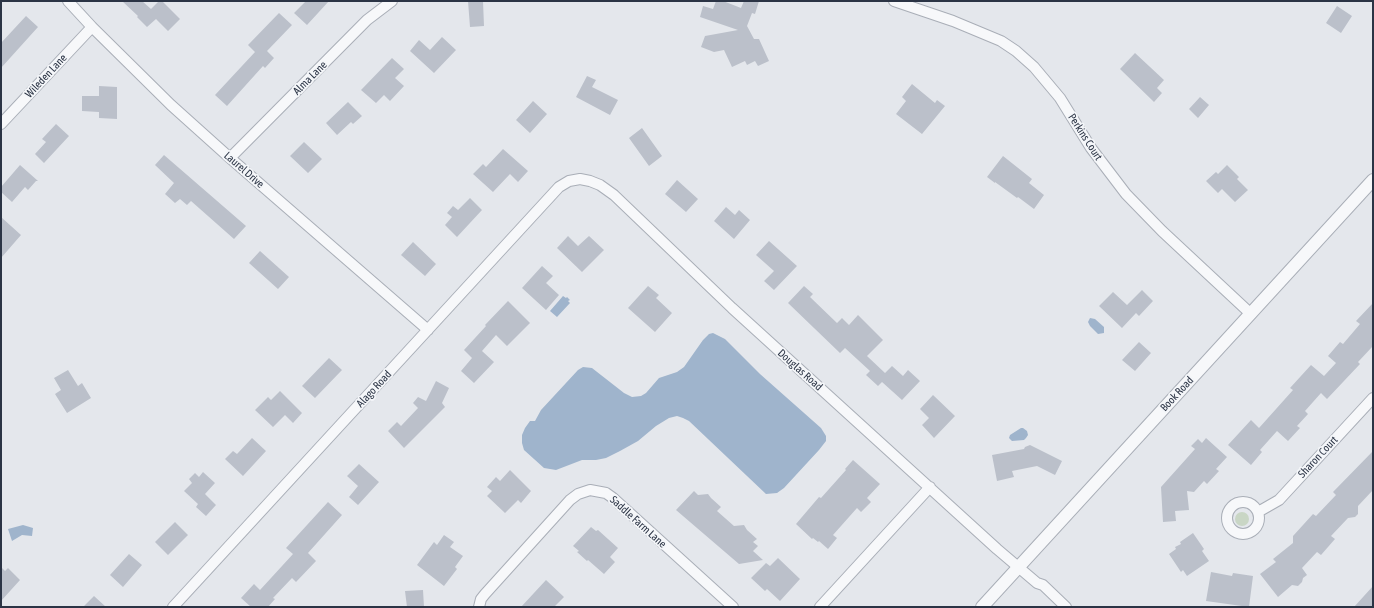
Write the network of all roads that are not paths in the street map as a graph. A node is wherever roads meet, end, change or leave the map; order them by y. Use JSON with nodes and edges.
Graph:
{"nodes":[{"id":1,"x":68,"y":1,"type":"edge"},
{"id":2,"x":392,"y":1,"type":"edge"},
{"id":3,"x":894,"y":1,"type":"edge"},
{"id":4,"x":92,"y":27,"type":"junction"},
{"id":5,"x":1,"y":124,"type":"edge"},
{"id":6,"x":230,"y":158,"type":"junction"},
{"id":7,"x":580,"y":179,"type":"joint"},
{"id":8,"x":1373,"y":180,"type":"edge"},
{"id":9,"x":1251,"y":314,"type":"junction"},
{"id":10,"x":428,"y":330,"type":"junction"},
{"id":11,"x":1373,"y":398,"type":"edge"},
{"id":12,"x":930,"y":487,"type":"junction"},
{"id":13,"x":1258,"y":512,"type":"dead end"},
{"id":14,"x":1018,"y":567,"type":"junction"},
{"id":15,"x":173,"y":607,"type":"edge"},
{"id":16,"x":478,"y":607,"type":"edge"},
{"id":17,"x":733,"y":607,"type":"edge"},
{"id":18,"x":820,"y":607,"type":"edge"},
{"id":19,"x":982,"y":607,"type":"edge"},
{"id":20,"x":1066,"y":607,"type":"edge"}],
"edges":[{"from":1,"to":4,"type":"street","name":"Laurel Drive"},
{"from":2,"to":6,"type":"street","name":"Alma Lane"},
{"from":3,"to":9,"type":"street","name":"Perkins Court"},
{"from":4,"to":5,"type":"street","name":"Wileden Lane"},
{"from":4,"to":6,"type":"street","name":"Laurel Drive"},
{"from":6,"to":10,"type":"street","name":"Laurel Drive"},
{"from":7,"to":10,"type":"street","name":"Alago Road"},
{"from":7,"to":12,"type":"street","name":"Douglas Road"},
{"from":8,"to":9,"type":"street","name":"Book Road"},
{"from":9,"to":14,"type":"street","name":"Book Road"},
{"from":10,"to":15,"type":"street","name":"Alago Road"},
{"from":11,"to":13,"type":"street","name":"Sharon Court"},
{"from":12,"to":14,"type":"street","name":"Douglas Road"},
{"from":12,"to":18,"type":"street"},
{"from":14,"to":19,"type":"street","name":"Book Road"},
{"from":14,"to":20,"type":"street","name":"Douglas Road"},
{"from":16,"to":17,"type":"street","name":"Saddle Farm Lane"}]}
